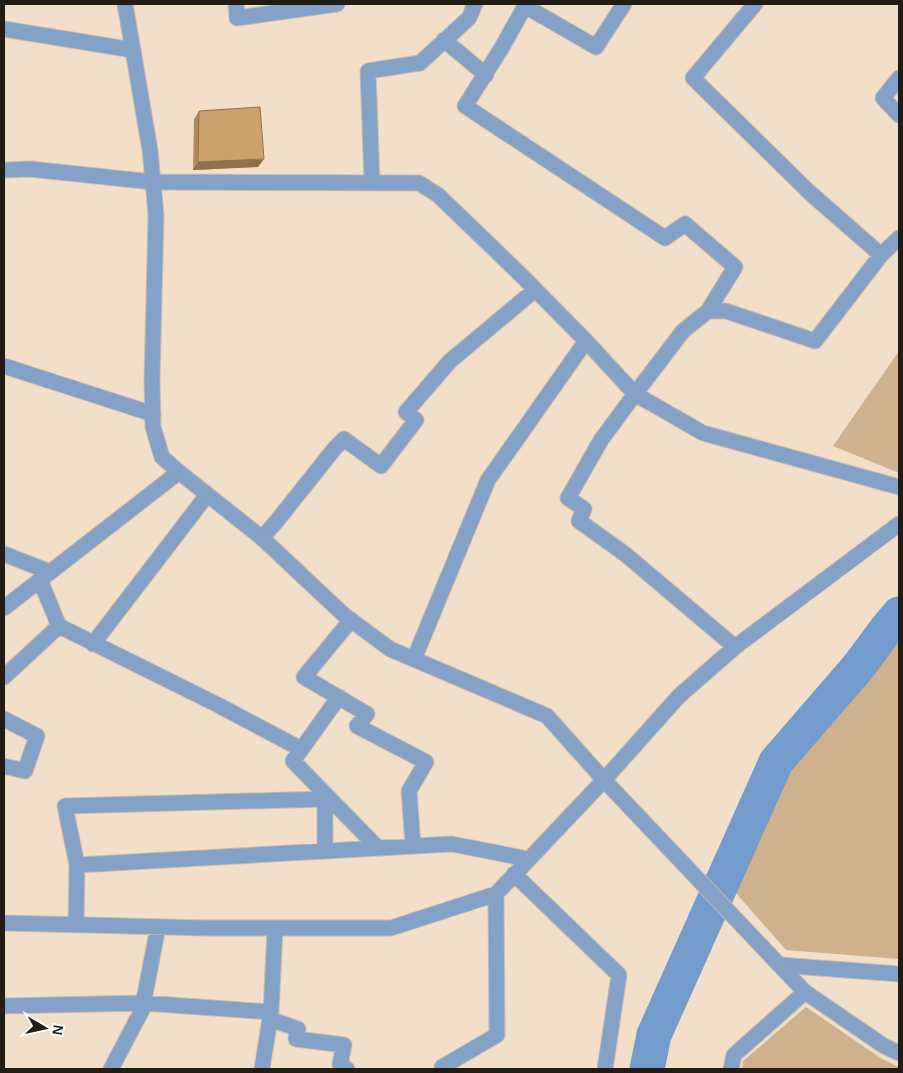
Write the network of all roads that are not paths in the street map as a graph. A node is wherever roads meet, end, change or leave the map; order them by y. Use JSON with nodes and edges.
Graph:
{"nodes":[{"id":1,"x":125,"y":4,"type":"edge"},
{"id":2,"x":236,"y":4,"type":"edge"},
{"id":3,"x":337,"y":4,"type":"edge"},
{"id":4,"x":475,"y":4,"type":"edge"},
{"id":5,"x":755,"y":4,"type":"edge"},
{"id":6,"x":621,"y":5,"type":"edge"},
{"id":7,"x":468,"y":11,"type":"edge"},
{"id":8,"x":4,"y":29,"type":"edge"},
{"id":9,"x":444,"y":40,"type":"junction"},
{"id":10,"x":133,"y":50,"type":"junction"},
{"id":11,"x":486,"y":75,"type":"junction"},
{"id":12,"x":899,"y":78,"type":"edge"},
{"id":13,"x":899,"y":115,"type":"edge"},
{"id":14,"x":4,"y":170,"type":"edge"},
{"id":15,"x":153,"y":182,"type":"junction"},
{"id":16,"x":372,"y":183,"type":"junction"},
{"id":17,"x":899,"y":238,"type":"edge"},
{"id":18,"x":881,"y":255,"type":"junction"},
{"id":19,"x":535,"y":290,"type":"junction"},
{"id":20,"x":708,"y":311,"type":"junction"},
{"id":21,"x":586,"y":341,"type":"junction"},
{"id":22,"x":4,"y":366,"type":"edge"},
{"id":23,"x":636,"y":394,"type":"junction"},
{"id":24,"x":153,"y":414,"type":"junction"},
{"id":25,"x":179,"y":472,"type":"junction"},
{"id":26,"x":899,"y":487,"type":"edge"},
{"id":27,"x":207,"y":494,"type":"junction"},
{"id":28,"x":899,"y":524,"type":"edge"},
{"id":29,"x":262,"y":538,"type":"junction"},
{"id":30,"x":4,"y":554,"type":"edge"},
{"id":31,"x":45,"y":576,"type":"junction"},
{"id":32,"x":4,"y":608,"type":"edge"},
{"id":33,"x":351,"y":620,"type":"junction"},
{"id":34,"x":58,"y":626,"type":"junction"},
{"id":35,"x":93,"y":644,"type":"junction"},
{"id":36,"x":735,"y":647,"type":"junction"},
{"id":37,"x":414,"y":659,"type":"junction"},
{"id":38,"x":4,"y":677,"type":"edge"},
{"id":39,"x":339,"y":697,"type":"junction"},
{"id":40,"x":4,"y":718,"type":"edge"},
{"id":41,"x":301,"y":749,"type":"junction"},
{"id":42,"x":4,"y":766,"type":"edge"},
{"id":43,"x":604,"y":780,"type":"junction"},
{"id":44,"x":413,"y":846,"type":"junction"},
{"id":45,"x":378,"y":848,"type":"junction"},
{"id":46,"x":325,"y":851,"type":"junction"},
{"id":47,"x":528,"y":859,"type":"junction"},
{"id":48,"x":77,"y":865,"type":"junction"},
{"id":49,"x":514,"y":874,"type":"junction"},
{"id":50,"x":496,"y":894,"type":"junction"},
{"id":51,"x":76,"y":925,"type":"junction"},
{"id":52,"x":4,"y":926,"type":"edge"},
{"id":53,"x":158,"y":927,"type":"junction"},
{"id":54,"x":275,"y":928,"type":"junction"},
{"id":55,"x":780,"y":965,"type":"junction"},
{"id":56,"x":899,"y":974,"type":"edge"},
{"id":57,"x":805,"y":992,"type":"junction"},
{"id":58,"x":143,"y":1003,"type":"junction"},
{"id":59,"x":4,"y":1006,"type":"edge"},
{"id":60,"x":271,"y":1015,"type":"junction"},
{"id":61,"x":899,"y":1053,"type":"edge"},
{"id":62,"x":111,"y":1069,"type":"edge"},
{"id":63,"x":262,"y":1069,"type":"edge"},
{"id":64,"x":347,"y":1069,"type":"edge"},
{"id":65,"x":444,"y":1069,"type":"edge"},
{"id":66,"x":605,"y":1069,"type":"edge"},
{"id":67,"x":731,"y":1069,"type":"edge"}],
"edges":[{"from":1,"to":10,"type":"street"},
{"from":2,"to":3,"type":"street"},
{"from":4,"to":7,"type":"street"},
{"from":5,"to":18,"type":"street"},
{"from":6,"to":11,"type":"street"},
{"from":7,"to":9,"type":"street"},
{"from":8,"to":10,"type":"street"},
{"from":9,"to":11,"type":"street"},
{"from":9,"to":16,"type":"street"},
{"from":10,"to":15,"type":"street"},
{"from":11,"to":20,"type":"street"},
{"from":12,"to":13,"type":"street"},
{"from":14,"to":15,"type":"street"},
{"from":15,"to":16,"type":"street"},
{"from":15,"to":24,"type":"street"},
{"from":16,"to":19,"type":"street"},
{"from":17,"to":18,"type":"street"},
{"from":18,"to":20,"type":"street"},
{"from":19,"to":21,"type":"street"},
{"from":19,"to":29,"type":"street"},
{"from":20,"to":23,"type":"street"},
{"from":21,"to":23,"type":"street"},
{"from":21,"to":37,"type":"street"},
{"from":22,"to":24,"type":"street"},
{"from":23,"to":26,"type":"street"},
{"from":23,"to":36,"type":"street"},
{"from":24,"to":25,"type":"street"},
{"from":25,"to":27,"type":"street"},
{"from":25,"to":31,"type":"street"},
{"from":27,"to":29,"type":"street"},
{"from":27,"to":35,"type":"street"},
{"from":28,"to":36,"type":"street"},
{"from":29,"to":33,"type":"street"},
{"from":30,"to":31,"type":"street"},
{"from":31,"to":32,"type":"street"},
{"from":31,"to":34,"type":"street"},
{"from":33,"to":37,"type":"street"},
{"from":33,"to":39,"type":"street"},
{"from":34,"to":35,"type":"street"},
{"from":34,"to":38,"type":"street"},
{"from":35,"to":41,"type":"street"},
{"from":36,"to":43,"type":"street"},
{"from":37,"to":43,"type":"street"},
{"from":39,"to":41,"type":"street"},
{"from":39,"to":44,"type":"street"},
{"from":40,"to":42,"type":"street"},
{"from":41,"to":45,"type":"street"},
{"from":43,"to":47,"type":"street"},
{"from":43,"to":55,"type":"street"},
{"from":44,"to":45,"type":"street"},
{"from":44,"to":47,"type":"street"},
{"from":45,"to":46,"type":"street"},
{"from":46,"to":48,"type":"street"},
{"from":46,"to":48,"type":"street"},
{"from":47,"to":49,"type":"street"},
{"from":48,"to":51,"type":"street"},
{"from":49,"to":50,"type":"street"},
{"from":49,"to":66,"type":"street"},
{"from":50,"to":54,"type":"street"},
{"from":50,"to":65,"type":"street"},
{"from":51,"to":52,"type":"street"},
{"from":51,"to":53,"type":"street"},
{"from":53,"to":54,"type":"street"},
{"from":53,"to":58,"type":"street"},
{"from":54,"to":60,"type":"street"},
{"from":55,"to":56,"type":"street"},
{"from":55,"to":57,"type":"street"},
{"from":57,"to":61,"type":"street"},
{"from":57,"to":67,"type":"street"},
{"from":58,"to":59,"type":"street"},
{"from":58,"to":60,"type":"street"},
{"from":58,"to":62,"type":"street"},
{"from":60,"to":63,"type":"street"},
{"from":60,"to":64,"type":"street"}]}
